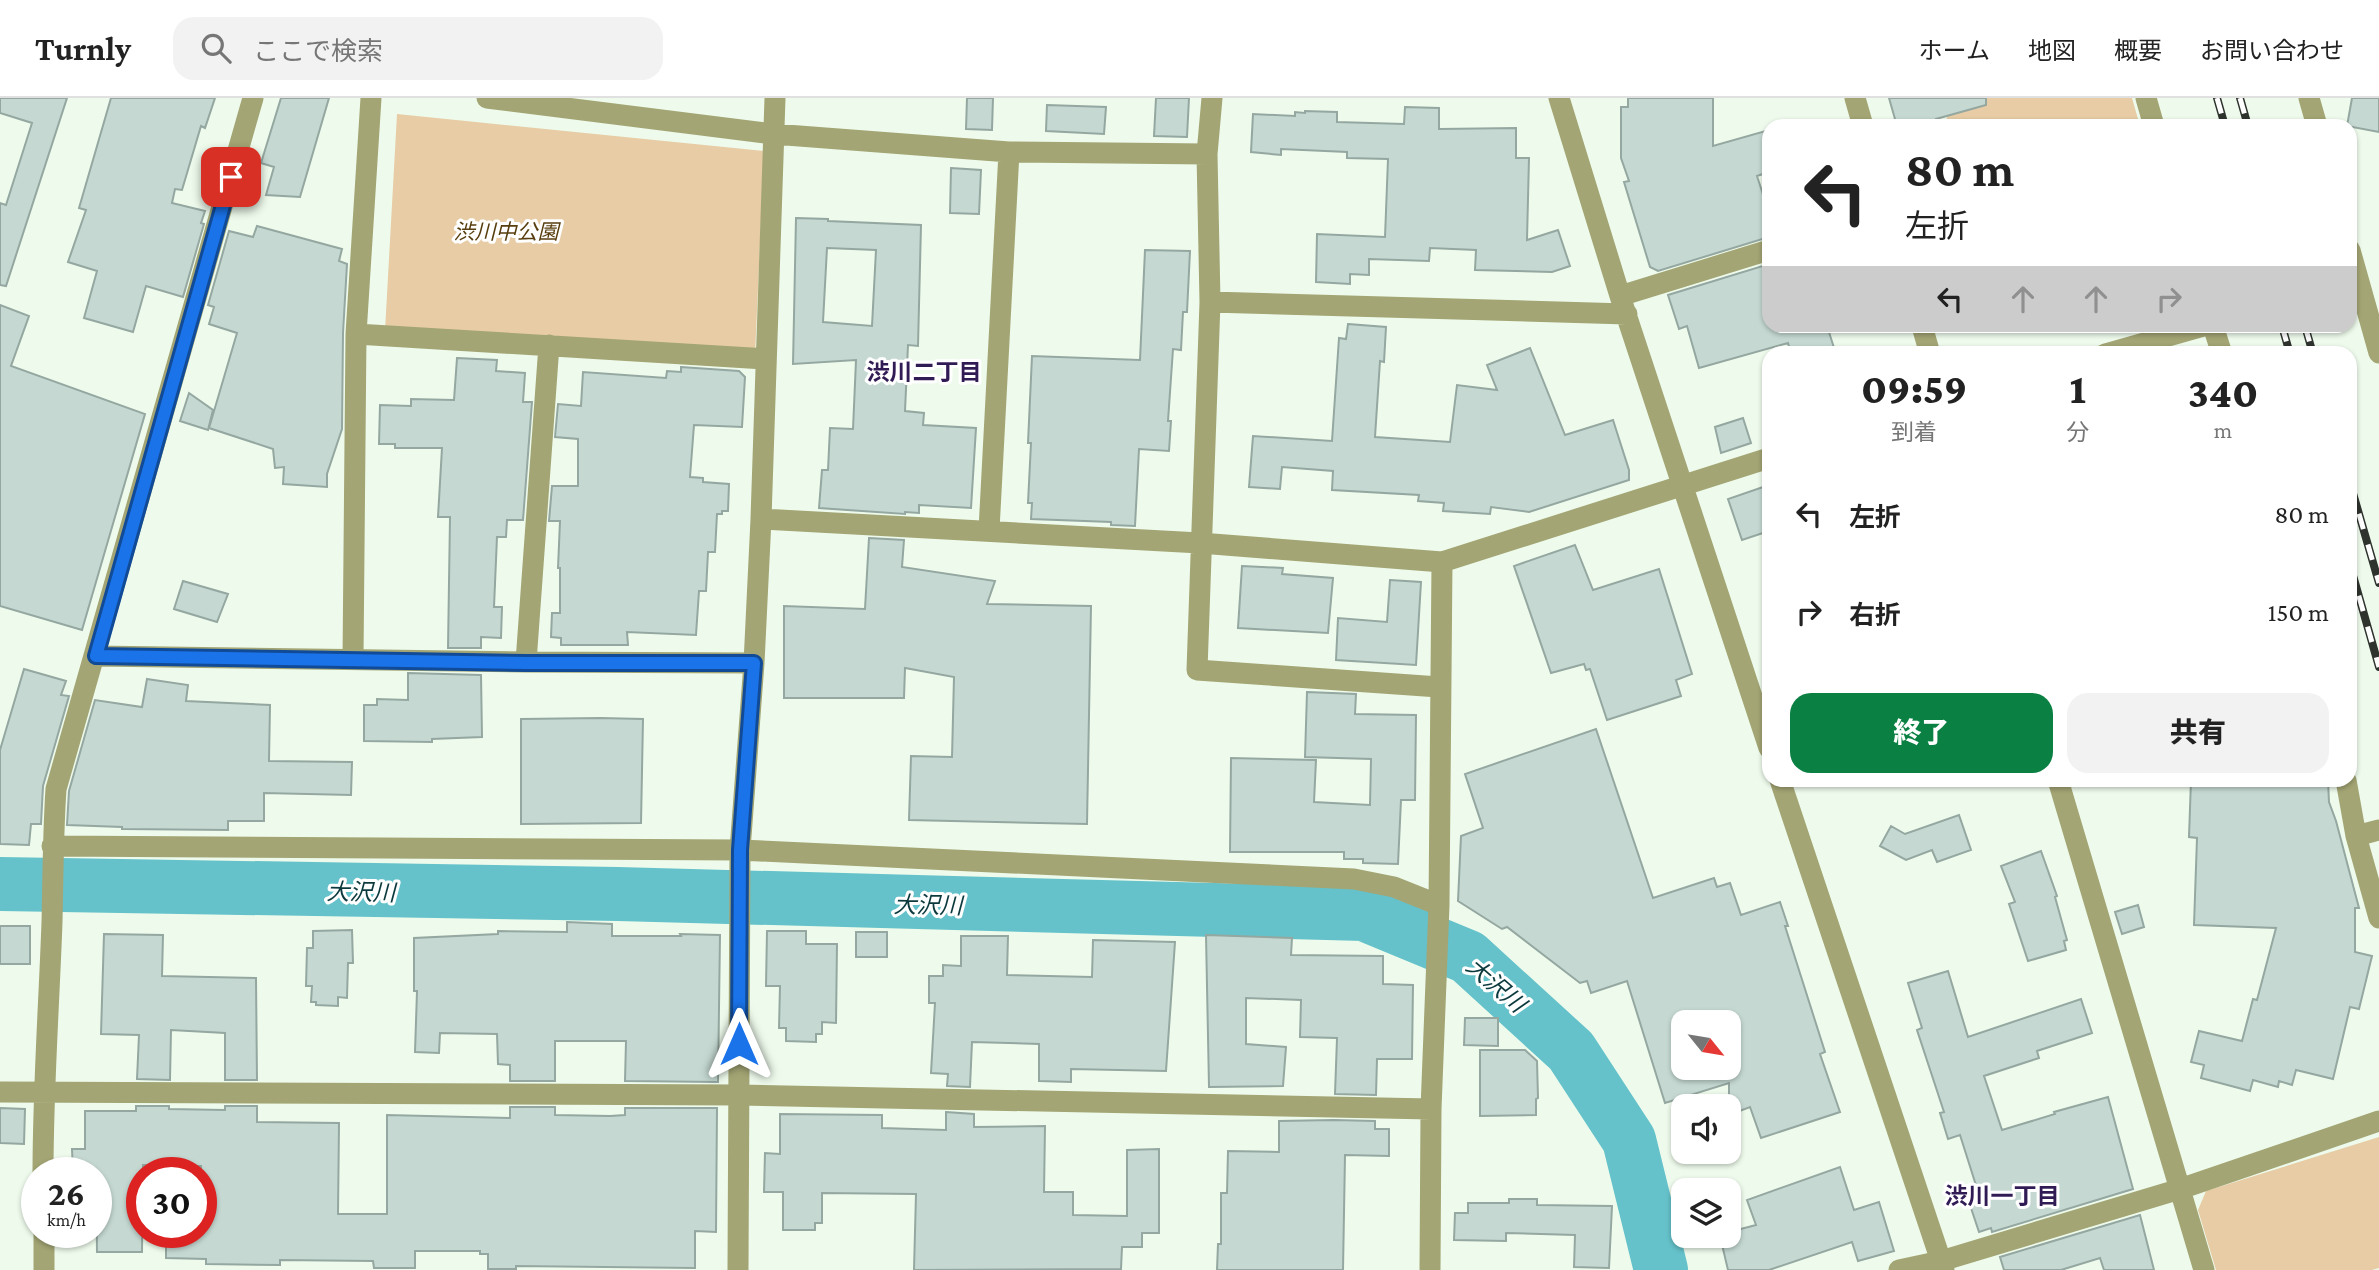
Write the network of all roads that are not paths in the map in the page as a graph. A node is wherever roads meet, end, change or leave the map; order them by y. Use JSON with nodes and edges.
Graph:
{"nodes":[{"id":1,"x":253,"y":98,"type":"edge"},
{"id":2,"x":371,"y":98,"type":"edge"},
{"id":3,"x":487,"y":98,"type":"edge"},
{"id":4,"x":775,"y":98,"type":"edge"},
{"id":5,"x":1212,"y":98,"type":"edge"},
{"id":6,"x":1559,"y":98,"type":"edge"},
{"id":7,"x":1855,"y":98,"type":"edge"},
{"id":8,"x":2146,"y":98,"type":"edge"},
{"id":9,"x":2309,"y":98,"type":"edge"},
{"id":10,"x":1861,"y":119,"type":"edge"},
{"id":11,"x":2152,"y":119,"type":"edge"},
{"id":12,"x":2315,"y":119,"type":"edge"},
{"id":13,"x":773,"y":134,"type":"junction"},
{"id":14,"x":1009,"y":152,"type":"junction"},
{"id":15,"x":1207,"y":155,"type":"junction"},
{"id":16,"x":1762,"y":253,"type":"edge"},
{"id":17,"x":2357,"y":271,"type":"edge"},
{"id":18,"x":2363,"y":289,"type":"edge"},
{"id":19,"x":1210,"y":302,"type":"junction"},
{"id":20,"x":1623,"y":305,"type":"junction"},
{"id":21,"x":2179,"y":333,"type":"edge"},
{"id":22,"x":356,"y":334,"type":"junction"},
{"id":23,"x":549,"y":345,"type":"junction"},
{"id":24,"x":2133,"y":346,"type":"edge"},
{"id":25,"x":2379,"y":353,"type":"edge"},
{"id":26,"x":766,"y":359,"type":"junction"},
{"id":27,"x":1762,"y":460,"type":"edge"},
{"id":28,"x":1682,"y":487,"type":"junction"},
{"id":29,"x":761,"y":519,"type":"junction"},
{"id":30,"x":989,"y":530,"type":"junction"},
{"id":31,"x":1200,"y":543,"type":"junction"},
{"id":32,"x":1442,"y":562,"type":"junction"},
{"id":33,"x":96,"y":656,"type":"junction"},
{"id":34,"x":353,"y":659,"type":"junction"},
{"id":35,"x":526,"y":663,"type":"junction"},
{"id":36,"x":754,"y":663,"type":"junction"},
{"id":37,"x":1439,"y":687,"type":"junction"},
{"id":38,"x":1762,"y":727,"type":"edge"},
{"id":39,"x":1782,"y":787,"type":"edge"},
{"id":40,"x":2060,"y":787,"type":"edge"},
{"id":41,"x":2347,"y":787,"type":"edge"},
{"id":42,"x":2379,"y":830,"type":"edge"},
{"id":43,"x":2356,"y":836,"type":"junction"},
{"id":44,"x":52,"y":846,"type":"junction"},
{"id":45,"x":740,"y":850,"type":"junction"},
{"id":46,"x":1439,"y":905,"type":"junction"},
{"id":47,"x":2379,"y":918,"type":"edge"},
{"id":48,"x":0,"y":1092,"type":"edge"},
{"id":49,"x":43,"y":1093,"type":"junction"},
{"id":50,"x":739,"y":1096,"type":"junction"},
{"id":51,"x":1431,"y":1109,"type":"junction"},
{"id":52,"x":2379,"y":1121,"type":"edge"},
{"id":53,"x":43,"y":1157,"type":"edge"},
{"id":54,"x":2180,"y":1189,"type":"junction"},
{"id":55,"x":44,"y":1248,"type":"edge"},
{"id":56,"x":1943,"y":1265,"type":"edge"},
{"id":57,"x":44,"y":1270,"type":"edge"},
{"id":58,"x":738,"y":1270,"type":"edge"},
{"id":59,"x":1430,"y":1270,"type":"edge"},
{"id":60,"x":1899,"y":1270,"type":"edge"},
{"id":61,"x":2204,"y":1270,"type":"edge"}],
"edges":[{"from":1,"to":33,"type":"street"},
{"from":2,"to":22,"type":"street"},
{"from":3,"to":13,"type":"street"},
{"from":4,"to":13,"type":"street"},
{"from":5,"to":15,"type":"street"},
{"from":6,"to":20,"type":"street"},
{"from":7,"to":10,"type":"street"},
{"from":8,"to":11,"type":"street"},
{"from":9,"to":12,"type":"street"},
{"from":13,"to":14,"type":"street"},
{"from":13,"to":26,"type":"street"},
{"from":14,"to":15,"type":"street"},
{"from":14,"to":30,"type":"street"},
{"from":15,"to":19,"type":"street"},
{"from":16,"to":20,"type":"street"},
{"from":17,"to":18,"type":"street"},
{"from":18,"to":25,"type":"street"},
{"from":19,"to":20,"type":"street"},
{"from":19,"to":31,"type":"street"},
{"from":20,"to":28,"type":"street"},
{"from":21,"to":24,"type":"street"},
{"from":22,"to":23,"type":"street"},
{"from":22,"to":34,"type":"street"},
{"from":23,"to":26,"type":"street"},
{"from":23,"to":35,"type":"street"},
{"from":26,"to":29,"type":"street"},
{"from":27,"to":28,"type":"street"},
{"from":28,"to":32,"type":"street"},
{"from":28,"to":38,"type":"street"},
{"from":29,"to":30,"type":"street"},
{"from":29,"to":36,"type":"street"},
{"from":30,"to":31,"type":"street"},
{"from":31,"to":32,"type":"street"},
{"from":31,"to":37,"type":"street"},
{"from":32,"to":37,"type":"street"},
{"from":33,"to":34,"type":"street"},
{"from":33,"to":44,"type":"street"},
{"from":34,"to":35,"type":"street"},
{"from":35,"to":36,"type":"street"},
{"from":36,"to":45,"type":"street"},
{"from":37,"to":46,"type":"street"},
{"from":39,"to":56,"type":"street"},
{"from":40,"to":54,"type":"street"},
{"from":41,"to":43,"type":"street"},
{"from":42,"to":43,"type":"street"},
{"from":43,"to":47,"type":"street"},
{"from":44,"to":45,"type":"street"},
{"from":44,"to":49,"type":"street"},
{"from":45,"to":46,"type":"street"},
{"from":45,"to":50,"type":"street"},
{"from":46,"to":51,"type":"street"},
{"from":48,"to":49,"type":"street"},
{"from":49,"to":50,"type":"street"},
{"from":49,"to":53,"type":"street"},
{"from":50,"to":51,"type":"street"},
{"from":50,"to":58,"type":"street"},
{"from":51,"to":59,"type":"street"},
{"from":52,"to":54,"type":"street"},
{"from":54,"to":56,"type":"street"},
{"from":54,"to":61,"type":"street"},
{"from":55,"to":57,"type":"street"},
{"from":56,"to":60,"type":"street"}]}
